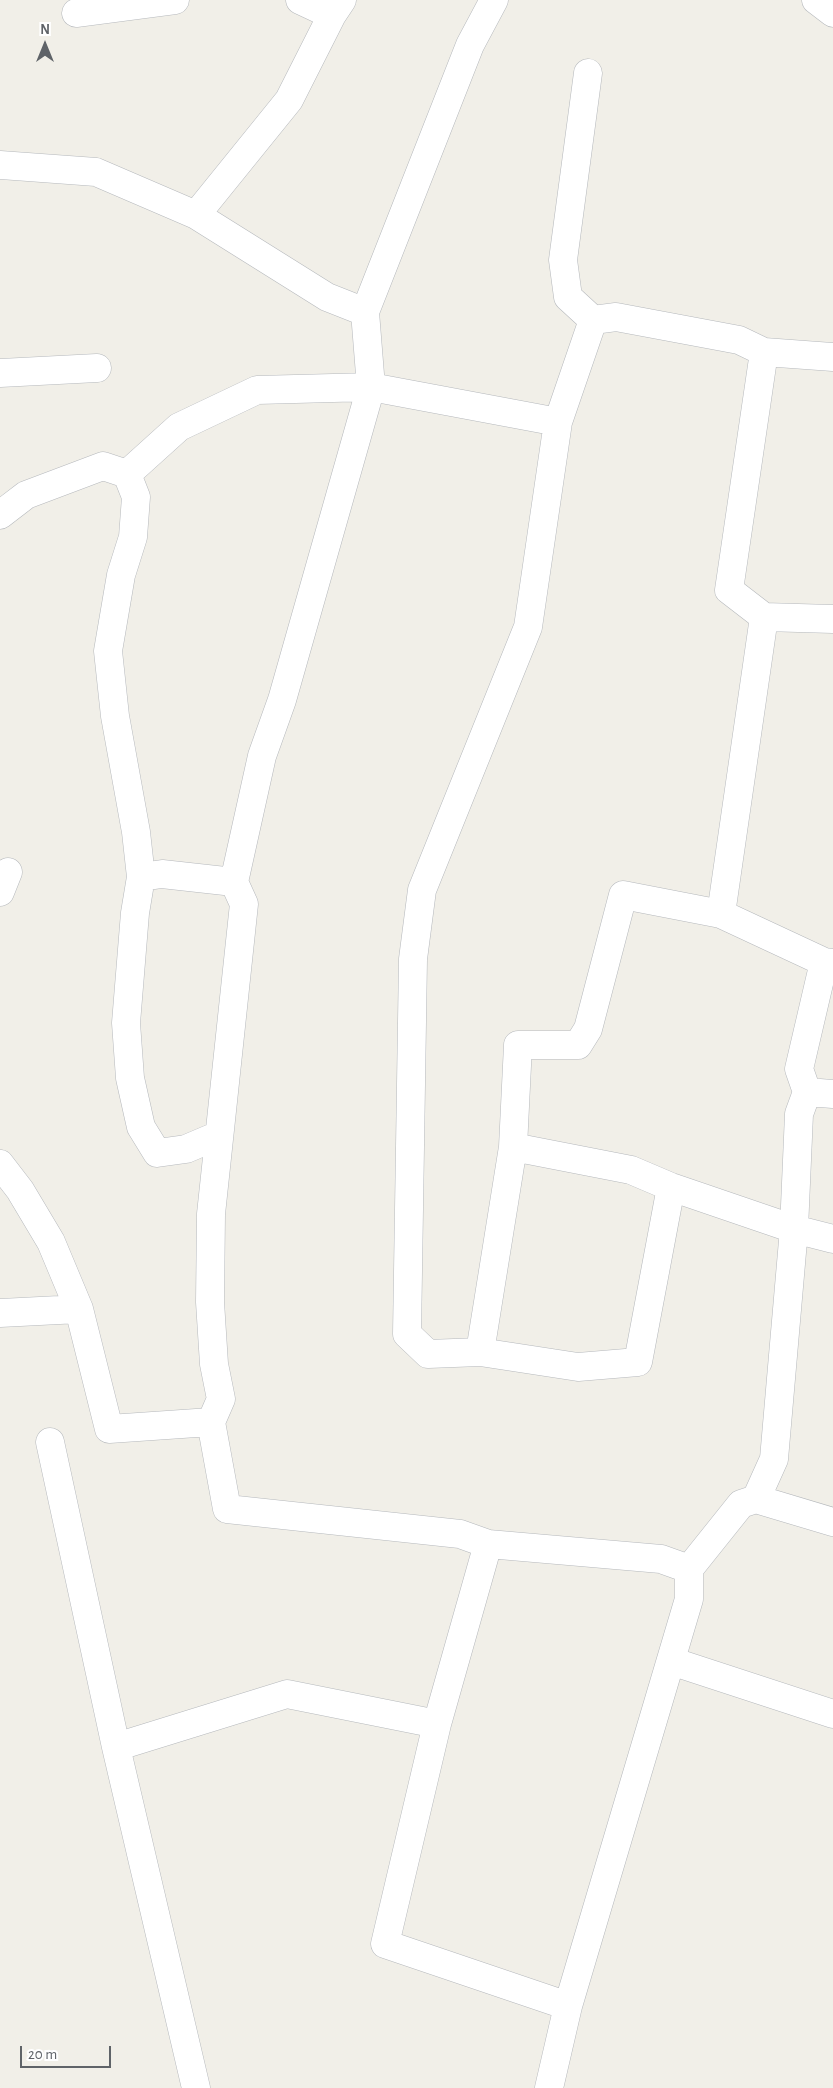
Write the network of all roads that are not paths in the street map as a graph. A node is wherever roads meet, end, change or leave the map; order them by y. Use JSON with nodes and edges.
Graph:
{"nodes":[{"id":1,"x":175,"y":0,"type":"edge"},
{"id":2,"x":300,"y":0,"type":"edge"},
{"id":3,"x":494,"y":0,"type":"edge"},
{"id":4,"x":816,"y":0,"type":"edge"},
{"id":5,"x":337,"y":8,"type":"edge"},
{"id":6,"x":76,"y":12,"type":"dead end"},
{"id":7,"x":833,"y":13,"type":"edge"},
{"id":8,"x":588,"y":72,"type":"dead end"},
{"id":9,"x":0,"y":165,"type":"edge"},
{"id":10,"x":196,"y":215,"type":"junction"},
{"id":11,"x":365,"y":312,"type":"junction"},
{"id":12,"x":593,"y":320,"type":"junction"},
{"id":13,"x":764,"y":352,"type":"junction"},
{"id":14,"x":833,"y":357,"type":"edge"},
{"id":15,"x":97,"y":368,"type":"dead end"},
{"id":16,"x":0,"y":372,"type":"edge"},
{"id":17,"x":371,"y":387,"type":"junction"},
{"id":18,"x":558,"y":422,"type":"junction"},
{"id":19,"x":127,"y":474,"type":"junction"},
{"id":20,"x":0,"y":515,"type":"edge"},
{"id":21,"x":764,"y":617,"type":"junction"},
{"id":22,"x":833,"y":619,"type":"edge"},
{"id":23,"x":141,"y":877,"type":"junction"},
{"id":24,"x":234,"y":882,"type":"junction"},
{"id":25,"x":721,"y":914,"type":"junction"},
{"id":26,"x":829,"y":962,"type":"edge"},
{"id":27,"x":820,"y":1093,"type":"edge"},
{"id":28,"x":219,"y":1135,"type":"junction"},
{"id":29,"x":513,"y":1147,"type":"junction"},
{"id":30,"x":0,"y":1164,"type":"edge"},
{"id":31,"x":671,"y":1187,"type":"junction"},
{"id":32,"x":794,"y":1230,"type":"junction"},
{"id":33,"x":833,"y":1239,"type":"edge"},
{"id":34,"x":79,"y":1309,"type":"junction"},
{"id":35,"x":0,"y":1313,"type":"edge"},
{"id":36,"x":480,"y":1352,"type":"junction"},
{"id":37,"x":211,"y":1422,"type":"junction"},
{"id":38,"x":50,"y":1442,"type":"dead end"},
{"id":39,"x":756,"y":1499,"type":"junction"},
{"id":40,"x":833,"y":1522,"type":"edge"},
{"id":41,"x":488,"y":1544,"type":"junction"},
{"id":42,"x":689,"y":1569,"type":"junction"},
{"id":43,"x":671,"y":1661,"type":"junction"},
{"id":44,"x":833,"y":1714,"type":"edge"},
{"id":45,"x":437,"y":1724,"type":"junction"},
{"id":46,"x":116,"y":1747,"type":"junction"},
{"id":47,"x":568,"y":2006,"type":"junction"},
{"id":48,"x":196,"y":2088,"type":"edge"},
{"id":49,"x":549,"y":2088,"type":"edge"}],
"edges":[{"from":1,"to":6,"type":"street"},
{"from":2,"to":5,"type":"street"},
{"from":3,"to":11,"type":"street"},
{"from":4,"to":7,"type":"street"},
{"from":5,"to":10,"type":"street"},
{"from":8,"to":12,"type":"street"},
{"from":9,"to":10,"type":"street"},
{"from":10,"to":11,"type":"street"},
{"from":11,"to":17,"type":"street"},
{"from":12,"to":13,"type":"street"},
{"from":12,"to":18,"type":"street"},
{"from":13,"to":14,"type":"street"},
{"from":13,"to":21,"type":"street"},
{"from":15,"to":16,"type":"street"},
{"from":17,"to":18,"type":"street"},
{"from":17,"to":19,"type":"street"},
{"from":17,"to":24,"type":"street"},
{"from":18,"to":36,"type":"street"},
{"from":19,"to":20,"type":"street"},
{"from":19,"to":23,"type":"street"},
{"from":21,"to":22,"type":"street"},
{"from":21,"to":25,"type":"street"},
{"from":23,"to":24,"type":"street"},
{"from":23,"to":28,"type":"street"},
{"from":24,"to":28,"type":"street"},
{"from":25,"to":26,"type":"street"},
{"from":25,"to":29,"type":"street"},
{"from":26,"to":27,"type":"street"},
{"from":27,"to":32,"type":"street"},
{"from":28,"to":37,"type":"street"},
{"from":29,"to":31,"type":"street"},
{"from":29,"to":36,"type":"street"},
{"from":30,"to":34,"type":"street"},
{"from":31,"to":32,"type":"street"},
{"from":31,"to":36,"type":"street"},
{"from":32,"to":33,"type":"street"},
{"from":32,"to":39,"type":"street"},
{"from":34,"to":35,"type":"street"},
{"from":34,"to":37,"type":"street"},
{"from":37,"to":41,"type":"street"},
{"from":38,"to":46,"type":"street"},
{"from":39,"to":40,"type":"street"},
{"from":39,"to":42,"type":"street"},
{"from":41,"to":42,"type":"street"},
{"from":41,"to":45,"type":"street"},
{"from":42,"to":43,"type":"street"},
{"from":43,"to":44,"type":"street"},
{"from":43,"to":47,"type":"street"},
{"from":45,"to":46,"type":"street"},
{"from":45,"to":47,"type":"street"},
{"from":46,"to":48,"type":"street"},
{"from":47,"to":49,"type":"street"}]}
